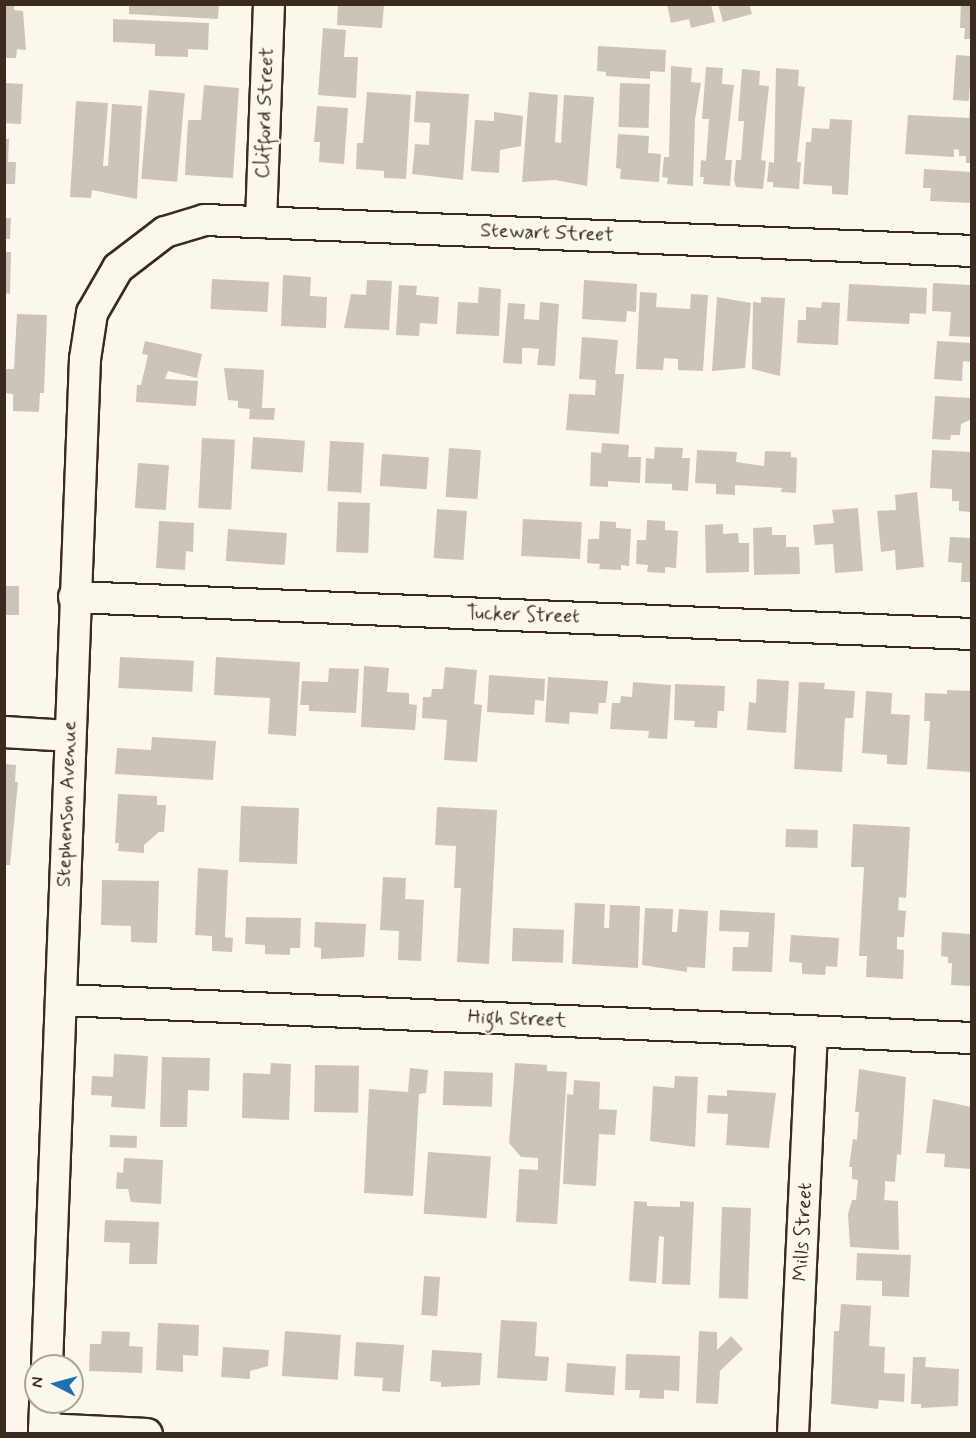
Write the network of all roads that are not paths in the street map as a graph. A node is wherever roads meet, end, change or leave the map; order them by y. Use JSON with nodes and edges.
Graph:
{"nodes":[{"id":1,"x":269,"y":4,"type":"edge"},
{"id":2,"x":261,"y":222,"type":"junction"},
{"id":3,"x":972,"y":251,"type":"edge"},
{"id":4,"x":132,"y":255,"type":"joint"},
{"id":5,"x":74,"y":597,"type":"junction"},
{"id":6,"x":972,"y":634,"type":"edge"},
{"id":7,"x":4,"y":732,"type":"edge"},
{"id":8,"x":69,"y":736,"type":"junction"},
{"id":9,"x":62,"y":1000,"type":"junction"},
{"id":10,"x":813,"y":1031,"type":"junction"},
{"id":11,"x":972,"y":1038,"type":"edge"},
{"id":12,"x":47,"y":1354,"type":"edge"},
{"id":13,"x":44,"y":1422,"type":"edge"},
{"id":14,"x":147,"y":1434,"type":"edge"},
{"id":15,"x":793,"y":1434,"type":"edge"}],
"edges":[{"from":1,"to":2,"type":"street","name":"Clifford Street"},
{"from":2,"to":3,"type":"street","name":"Stewart Street"},
{"from":2,"to":4,"type":"street","name":"Stewart Street"},
{"from":4,"to":5,"type":"street","name":"Stephenson Avenue"},
{"from":5,"to":6,"type":"street","name":"Tucker Street"},
{"from":5,"to":8,"type":"street","name":"Stephenson Avenue"},
{"from":7,"to":8,"type":"street"},
{"from":8,"to":9,"type":"street","name":"Stephenson Avenue"},
{"from":9,"to":10,"type":"street","name":"High Street"},
{"from":9,"to":12,"type":"street","name":"Stephenson Avenue"},
{"from":10,"to":11,"type":"street","name":"High Street"},
{"from":10,"to":15,"type":"street","name":"Mills Street"},
{"from":13,"to":14,"type":"street"}]}
